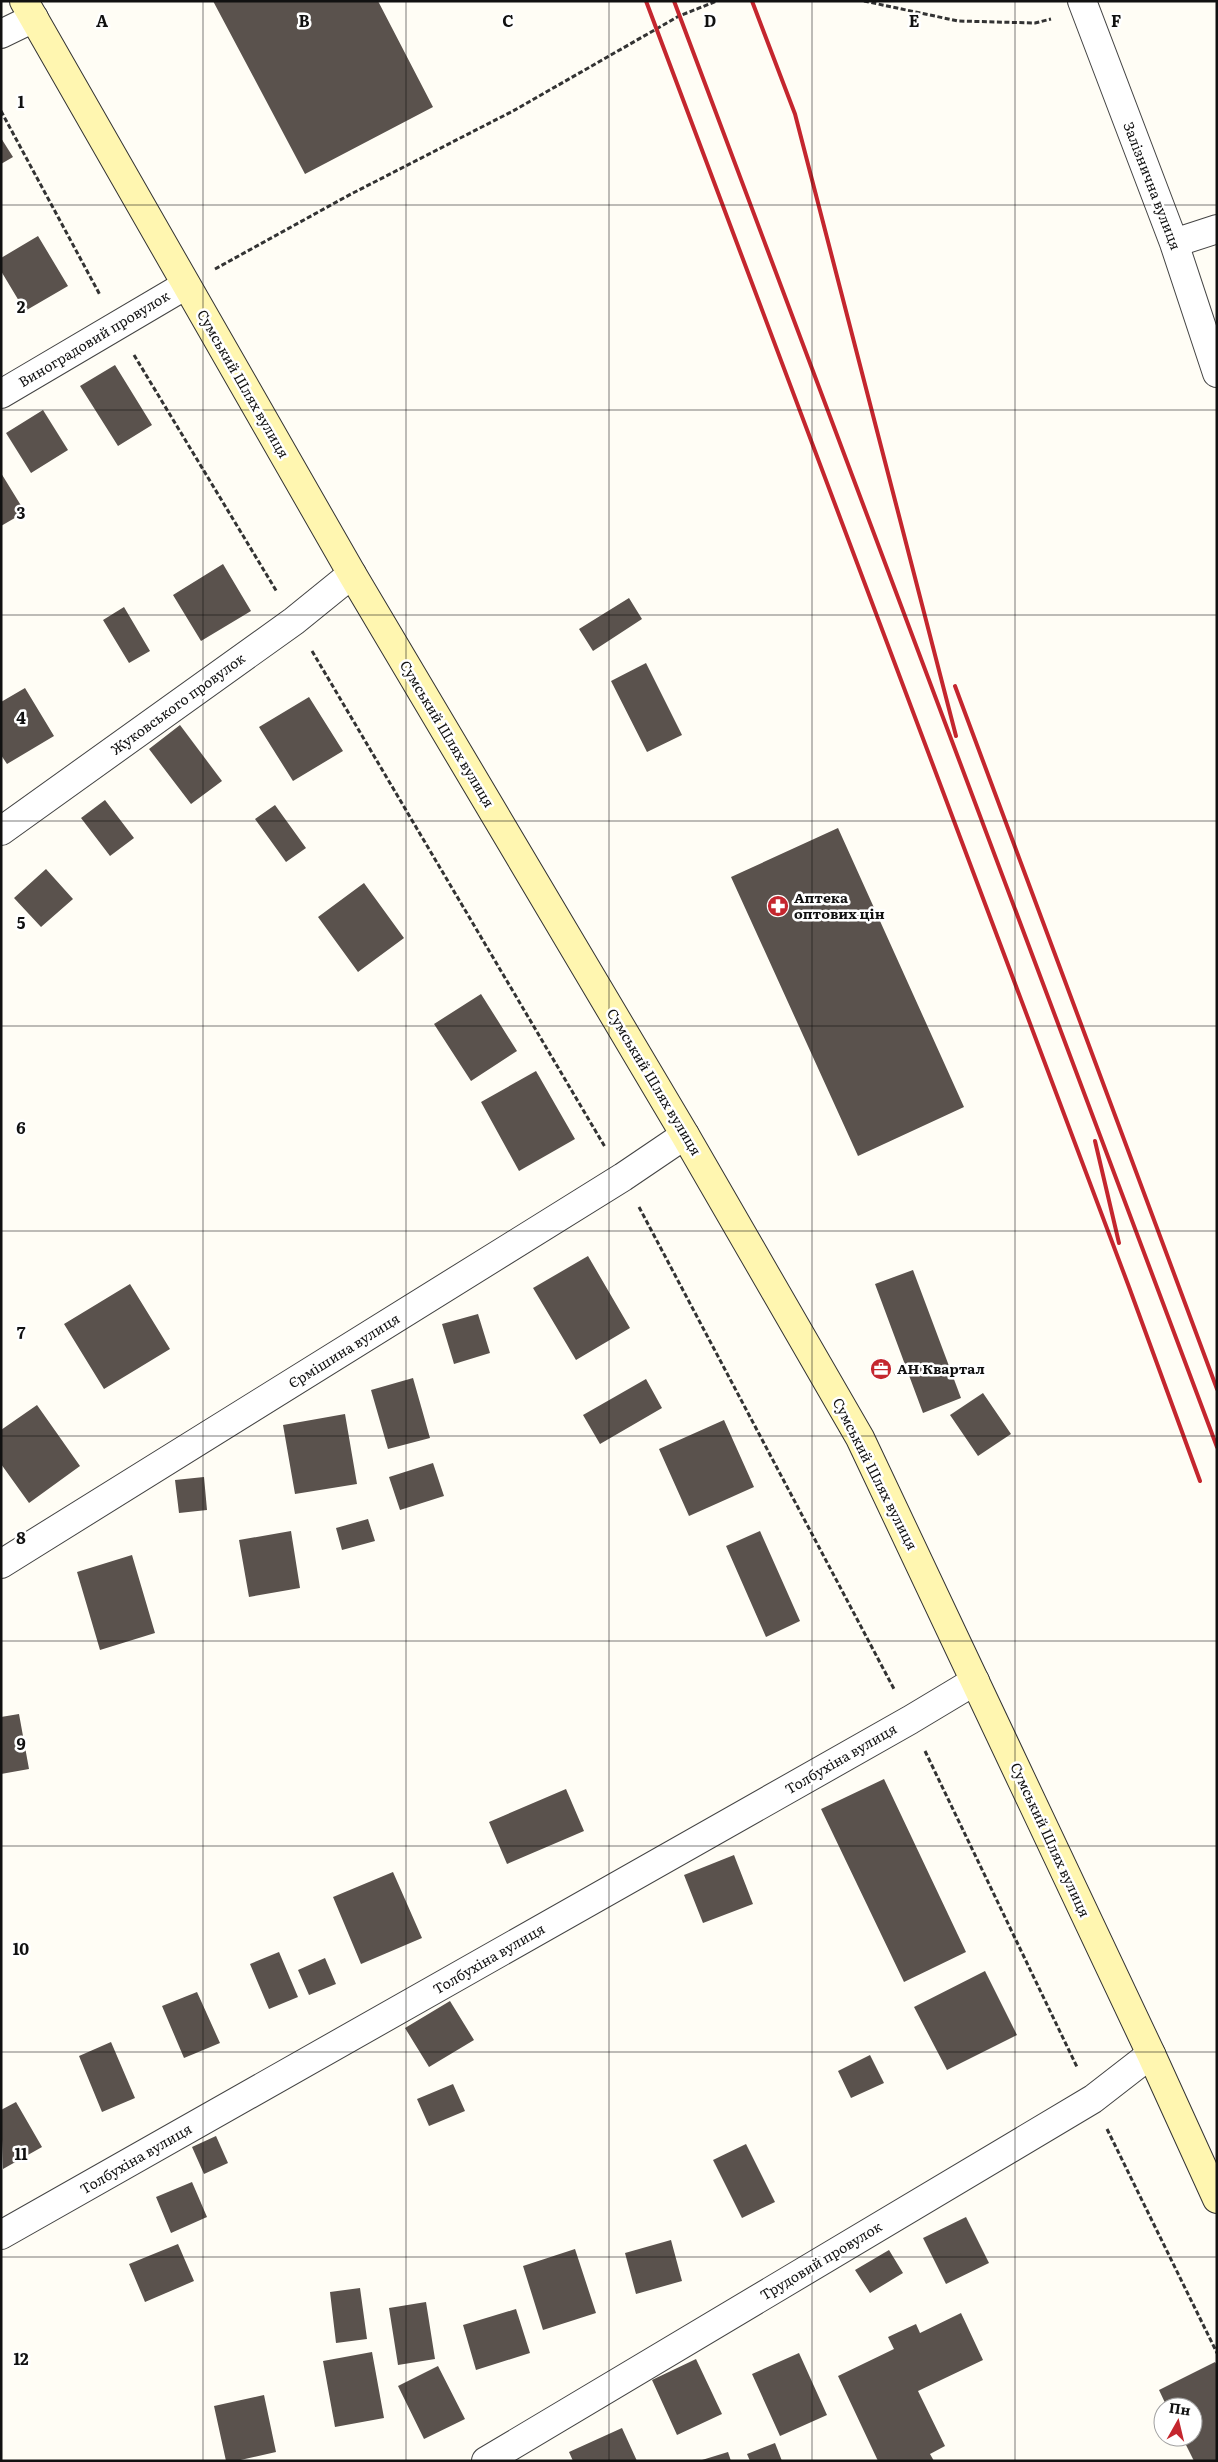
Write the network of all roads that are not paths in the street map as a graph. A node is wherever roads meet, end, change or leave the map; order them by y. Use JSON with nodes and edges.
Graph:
{"nodes":[{"id":1,"x":1083,"y":6,"type":"edge"},
{"id":2,"x":29,"y":10,"type":"edge"},
{"id":3,"x":1,"y":34,"type":"edge"},
{"id":4,"x":1217,"y":229,"type":"edge"},
{"id":5,"x":1174,"y":243,"type":"junction"},
{"id":6,"x":186,"y":284,"type":"junction"},
{"id":7,"x":1217,"y":373,"type":"edge"},
{"id":8,"x":1,"y":394,"type":"edge"},
{"id":9,"x":352,"y":574,"type":"junction"},
{"id":10,"x":1,"y":831,"type":"edge"},
{"id":11,"x":686,"y":1135,"type":"junction"},
{"id":12,"x":1,"y":1564,"type":"edge"},
{"id":13,"x":975,"y":1681,"type":"junction"},
{"id":14,"x":1151,"y":2054,"type":"junction"},
{"id":15,"x":1217,"y":2199,"type":"edge"},
{"id":16,"x":1,"y":2235,"type":"edge"},
{"id":17,"x":486,"y":2461,"type":"edge"}],
"edges":[{"from":1,"to":5,"type":"street","name":"Залізнична вулиця"},
{"from":2,"to":3,"type":"street"},
{"from":2,"to":6,"type":"main road","name":"Сумський Шлях вулиця"},
{"from":4,"to":5,"type":"street"},
{"from":5,"to":7,"type":"street","name":"Залізнична вулиця"},
{"from":6,"to":8,"type":"street","name":"Виноградовий провулок"},
{"from":6,"to":9,"type":"main road","name":"Сумський Шлях вулиця"},
{"from":9,"to":10,"type":"street","name":"Жуковського провулок"},
{"from":9,"to":11,"type":"main road","name":"Сумський Шлях вулиця"},
{"from":11,"to":12,"type":"street","name":"Єрмішина вулиця"},
{"from":11,"to":13,"type":"main road","name":"Сумський Шлях вулиця"},
{"from":13,"to":14,"type":"main road","name":"Сумський Шлях вулиця"},
{"from":13,"to":16,"type":"street","name":"Толбухіна вулиця"},
{"from":14,"to":15,"type":"main road","name":"Сумський Шлях вулиця"},
{"from":14,"to":17,"type":"street","name":"Трудовий провулок"}]}
